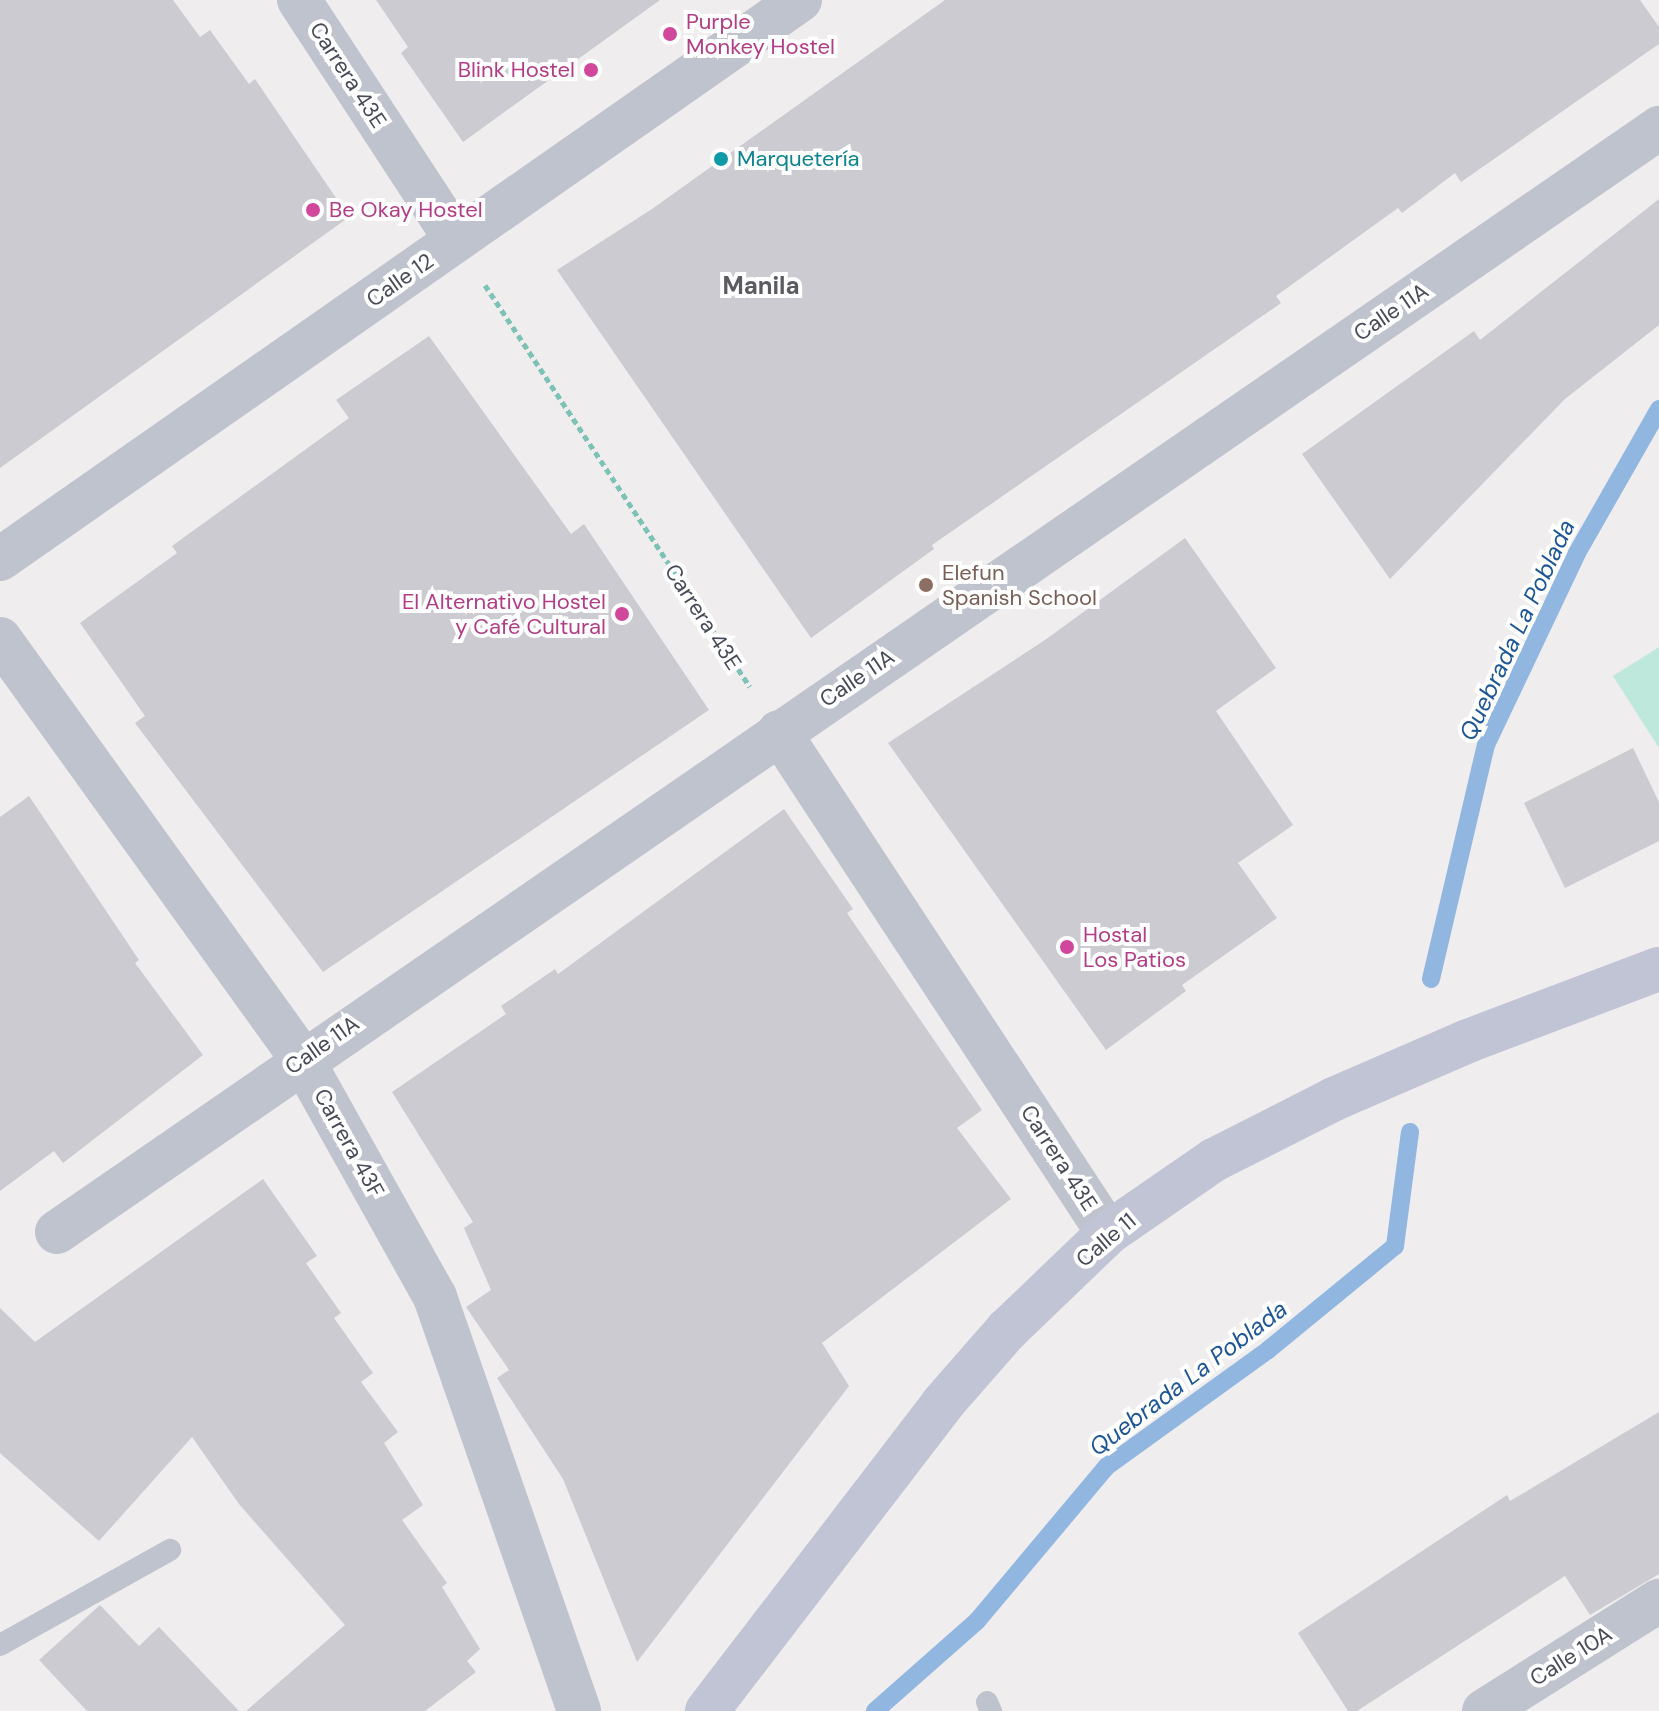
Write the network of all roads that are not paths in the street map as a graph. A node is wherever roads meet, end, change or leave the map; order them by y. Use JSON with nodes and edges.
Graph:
{"nodes":[{"id":1,"x":299,"y":0,"type":"edge"},
{"id":2,"x":800,"y":0,"type":"edge"},
{"id":3,"x":1659,"y":128,"type":"edge"},
{"id":4,"x":456,"y":240,"type":"junction"},
{"id":5,"x":0,"y":559,"type":"edge"},
{"id":6,"x":0,"y":639,"type":"edge"},
{"id":7,"x":779,"y":732,"type":"junction"},
{"id":8,"x":1659,"y":969,"type":"edge"},
{"id":9,"x":302,"y":1059,"type":"junction"},
{"id":10,"x":57,"y":1232,"type":"dead end"},
{"id":11,"x":1108,"y":1233,"type":"junction"},
{"id":12,"x":170,"y":1550,"type":"dead end"},
{"id":13,"x":1659,"y":1602,"type":"edge"},
{"id":14,"x":0,"y":1645,"type":"edge"},
{"id":15,"x":579,"y":1711,"type":"edge"},
{"id":16,"x":707,"y":1711,"type":"edge"},
{"id":17,"x":1484,"y":1711,"type":"edge"}],
"edges":[{"from":1,"to":4,"type":"street","name":"Carrera 43E"},
{"from":2,"to":4,"type":"street","name":"Calle 12"},
{"from":3,"to":7,"type":"street","name":"Calle 11A"},
{"from":4,"to":5,"type":"street","name":"Calle 12"},
{"from":6,"to":9,"type":"street","name":"Carrera 43F"},
{"from":7,"to":9,"type":"street","name":"Calle 11A"},
{"from":7,"to":11,"type":"street","name":"Carrera 43E"},
{"from":8,"to":11,"type":"main road","name":"Calle 11"},
{"from":9,"to":10,"type":"street","name":"Calle 11A"},
{"from":9,"to":15,"type":"street","name":"Carrera 43F"},
{"from":11,"to":16,"type":"main road","name":"Calle 11"},
{"from":12,"to":14,"type":"lane"},
{"from":13,"to":17,"type":"street","name":"Calle 10A"}]}
